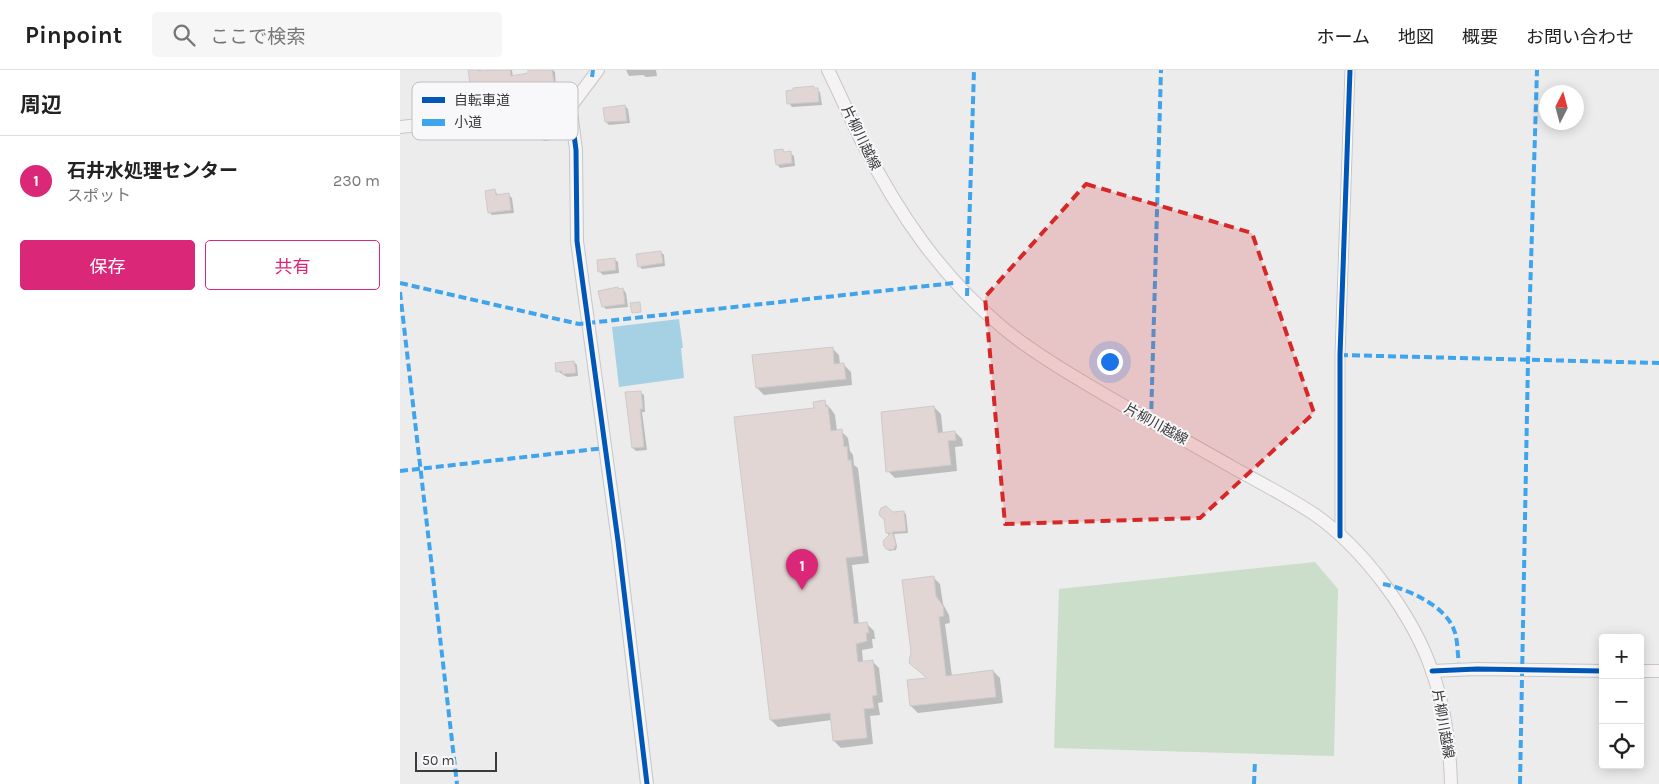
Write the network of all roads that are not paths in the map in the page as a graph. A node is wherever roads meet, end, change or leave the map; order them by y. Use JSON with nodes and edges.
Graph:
{"nodes":[{"id":1,"x":598,"y":70,"type":"edge"},
{"id":2,"x":828,"y":70,"type":"edge"},
{"id":3,"x":1350,"y":70,"type":"edge"},
{"id":4,"x":578,"y":97,"type":"edge"},
{"id":5,"x":575,"y":140,"type":"edge"},
{"id":6,"x":1340,"y":536,"type":"junction"},
{"id":7,"x":1599,"y":670,"type":"edge"},
{"id":8,"x":1432,"y":671,"type":"junction"},
{"id":9,"x":1644,"y":671,"type":"edge"},
{"id":10,"x":1659,"y":671,"type":"edge"},
{"id":11,"x":647,"y":784,"type":"edge"},
{"id":12,"x":1451,"y":784,"type":"edge"}],
"edges":[{"from":1,"to":4,"type":"street"},
{"from":2,"to":6,"type":"street","name":"片柳川越線"},
{"from":3,"to":6,"type":"street"},
{"from":5,"to":11,"type":"street"},
{"from":6,"to":8,"type":"street","name":"片柳川越線"},
{"from":7,"to":8,"type":"street"},
{"from":8,"to":12,"type":"street","name":"片柳川越線"},
{"from":9,"to":10,"type":"street"}]}
